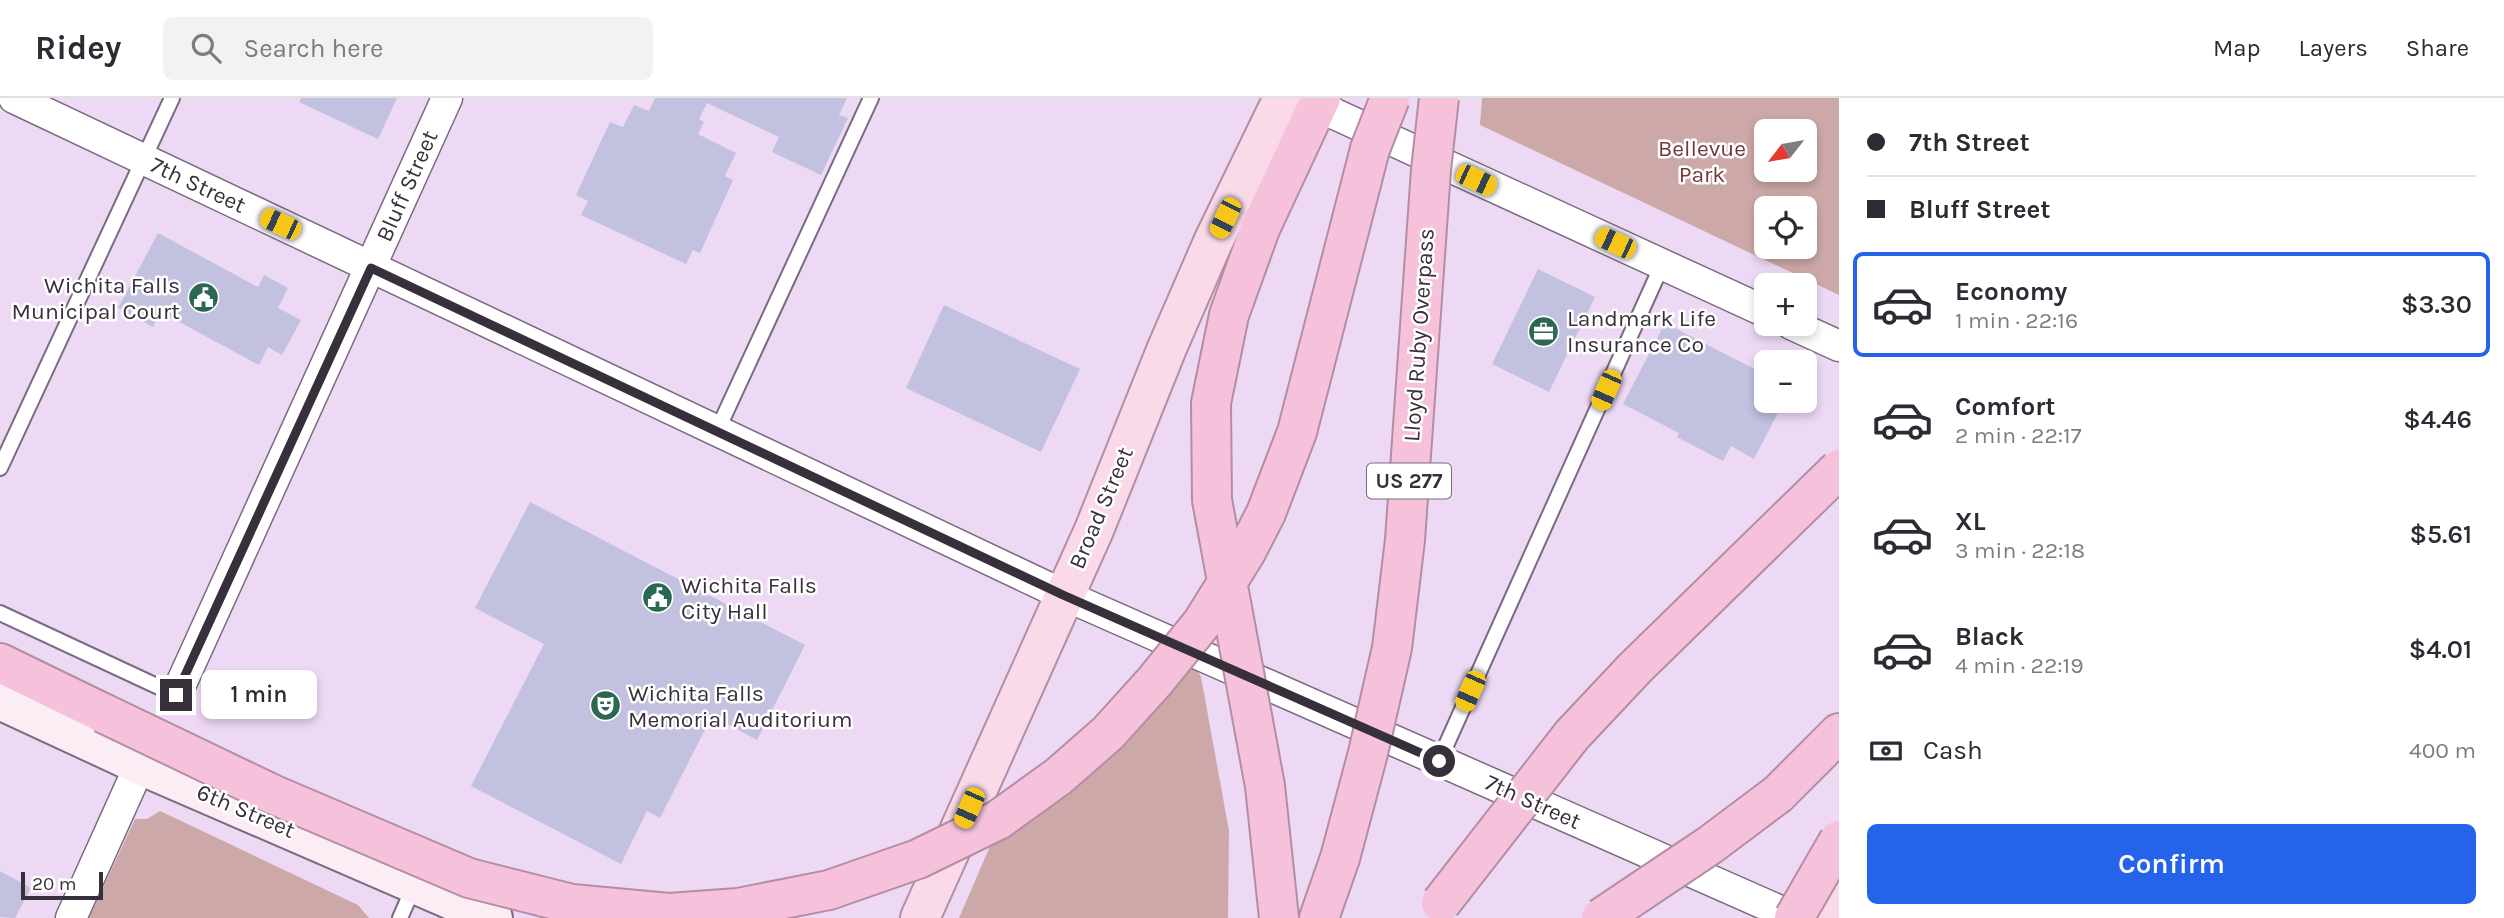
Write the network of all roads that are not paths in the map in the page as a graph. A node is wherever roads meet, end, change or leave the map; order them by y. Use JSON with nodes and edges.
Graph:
{"nodes":[{"id":1,"x":14,"y":98,"type":"edge"},
{"id":2,"x":172,"y":98,"type":"edge"},
{"id":3,"x":447,"y":98,"type":"edge"},
{"id":4,"x":871,"y":98,"type":"edge"},
{"id":5,"x":1390,"y":98,"type":"edge"},
{"id":6,"x":1439,"y":98,"type":"edge"},
{"id":7,"x":1305,"y":100,"type":"edge"},
{"id":8,"x":143,"y":159,"type":"junction"},
{"id":9,"x":1662,"y":265,"type":"junction"},
{"id":10,"x":371,"y":268,"type":"junction"},
{"id":11,"x":1754,"y":307,"type":"edge"},
{"id":12,"x":1817,"y":336,"type":"edge"},
{"id":13,"x":1839,"y":346,"type":"edge"},
{"id":14,"x":717,"y":431,"type":"junction"},
{"id":15,"x":0,"y":468,"type":"edge"},
{"id":16,"x":1839,"y":469,"type":"edge"},
{"id":17,"x":1063,"y":595,"type":"junction"},
{"id":18,"x":0,"y":613,"type":"edge"},
{"id":19,"x":0,"y":663,"type":"edge"},
{"id":20,"x":176,"y":695,"type":"joint"},
{"id":21,"x":0,"y":700,"type":"edge"},
{"id":22,"x":1839,"y":733,"type":"edge"},
{"id":23,"x":1439,"y":761,"type":"junction"},
{"id":24,"x":140,"y":765,"type":"junction"},
{"id":25,"x":1839,"y":840,"type":"edge"},
{"id":26,"x":1839,"y":897,"type":"edge"},
{"id":27,"x":408,"y":901,"type":"edge"},
{"id":28,"x":1437,"y":911,"type":"edge"},
{"id":29,"x":71,"y":918,"type":"edge"},
{"id":30,"x":494,"y":918,"type":"edge"},
{"id":31,"x":920,"y":918,"type":"edge"},
{"id":32,"x":1279,"y":918,"type":"edge"},
{"id":33,"x":1319,"y":918,"type":"edge"},
{"id":34,"x":1601,"y":918,"type":"edge"},
{"id":35,"x":1795,"y":918,"type":"edge"},
{"id":36,"x":1829,"y":918,"type":"edge"}],
"edges":[{"from":1,"to":8,"type":"street","name":"7th Street"},
{"from":2,"to":8,"type":"lane"},
{"from":3,"to":10,"type":"street","name":"Bluff Street"},
{"from":4,"to":14,"type":"lane"},
{"from":5,"to":19,"type":"highway","bridge":true},
{"from":6,"to":33,"type":"highway","name":"Lloyd Ruby Overpass","number":"US 277","bridge":true},
{"from":7,"to":9,"type":"street"},
{"from":7,"to":17,"type":"main road","name":"Broad Street"},
{"from":7,"to":32,"type":"highway","bridge":true},
{"from":8,"to":10,"type":"street","name":"7th Street"},
{"from":8,"to":15,"type":"lane"},
{"from":9,"to":11,"type":"street"},
{"from":9,"to":23,"type":"lane"},
{"from":10,"to":14,"type":"street","name":"7th Street"},
{"from":10,"to":20,"type":"street","name":"Bluff Street"},
{"from":12,"to":13,"type":"street"},
{"from":14,"to":17,"type":"street","name":"7th Street"},
{"from":16,"to":28,"type":"highway","bridge":true},
{"from":17,"to":23,"type":"street","name":"7th Street"},
{"from":17,"to":31,"type":"main road","name":"Broad Street"},
{"from":18,"to":20,"type":"lane"},
{"from":21,"to":24,"type":"main road","name":"6th Street"},
{"from":22,"to":34,"type":"highway","bridge":true},
{"from":23,"to":35,"type":"street","name":"7th Street"},
{"from":24,"to":27,"type":"main road","name":"6th Street"},
{"from":24,"to":29,"type":"street"},
{"from":25,"to":35,"type":"highway","bridge":true},
{"from":26,"to":36,"type":"main road"},
{"from":27,"to":30,"type":"main road","name":"6th Street"}]}
